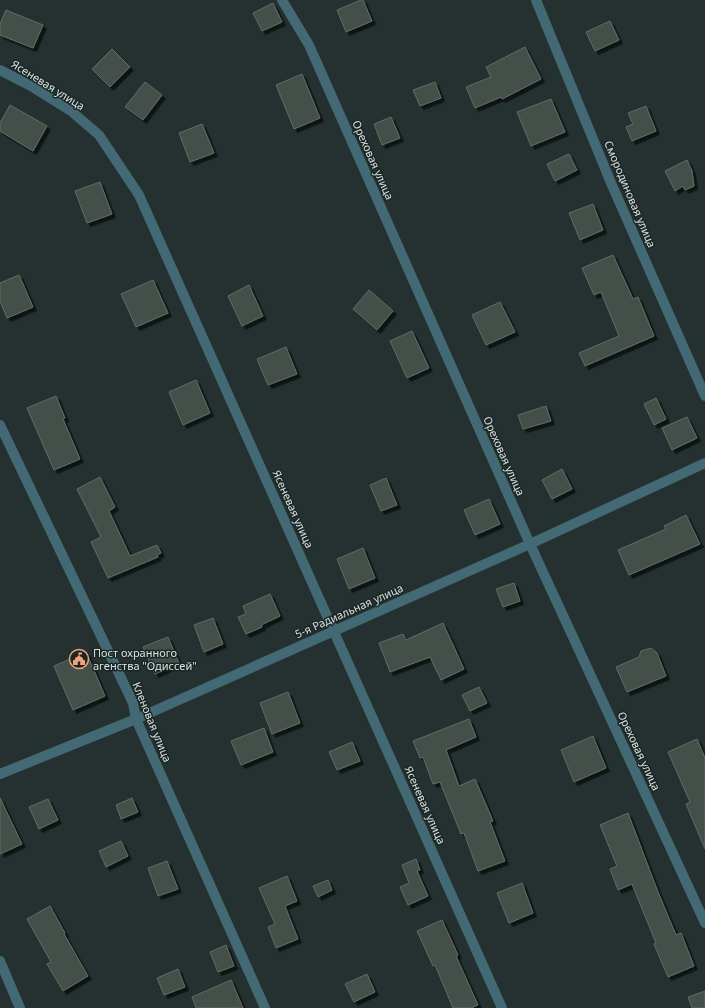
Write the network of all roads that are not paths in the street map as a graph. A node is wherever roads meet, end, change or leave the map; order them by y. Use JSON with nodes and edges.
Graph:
{"nodes":[{"id":1,"x":282,"y":0,"type":"edge"},
{"id":2,"x":536,"y":0,"type":"edge"},
{"id":3,"x":0,"y":70,"type":"edge"},
{"id":4,"x":705,"y":396,"type":"edge"},
{"id":5,"x":0,"y":425,"type":"edge"},
{"id":6,"x":705,"y":463,"type":"edge"},
{"id":7,"x":530,"y":544,"type":"junction"},
{"id":8,"x":334,"y":631,"type":"junction"},
{"id":9,"x":136,"y":720,"type":"junction"},
{"id":10,"x":0,"y":774,"type":"edge"},
{"id":11,"x":705,"y":923,"type":"edge"},
{"id":12,"x":0,"y":961,"type":"edge"},
{"id":13,"x":20,"y":1008,"type":"edge"},
{"id":14,"x":265,"y":1008,"type":"edge"},
{"id":15,"x":502,"y":1008,"type":"edge"}],
"edges":[{"from":1,"to":7,"type":"street","name":"Ореховая улица"},
{"from":2,"to":4,"type":"street","name":"Смородиновая улица"},
{"from":3,"to":8,"type":"street","name":"Ясеневая улица"},
{"from":5,"to":9,"type":"street","name":"Кленовая улица"},
{"from":6,"to":7,"type":"street","name":"5-я Радиальная улица"},
{"from":7,"to":8,"type":"street","name":"5-я Радиальная улица"},
{"from":7,"to":11,"type":"street","name":"Ореховая улица"},
{"from":8,"to":9,"type":"street","name":"5-я Радиальная улица"},
{"from":8,"to":15,"type":"street","name":"Ясеневая улица"},
{"from":9,"to":10,"type":"street","name":"5-я Радиальная улица"},
{"from":9,"to":14,"type":"street","name":"Кленовая улица"},
{"from":12,"to":13,"type":"street"}]}
